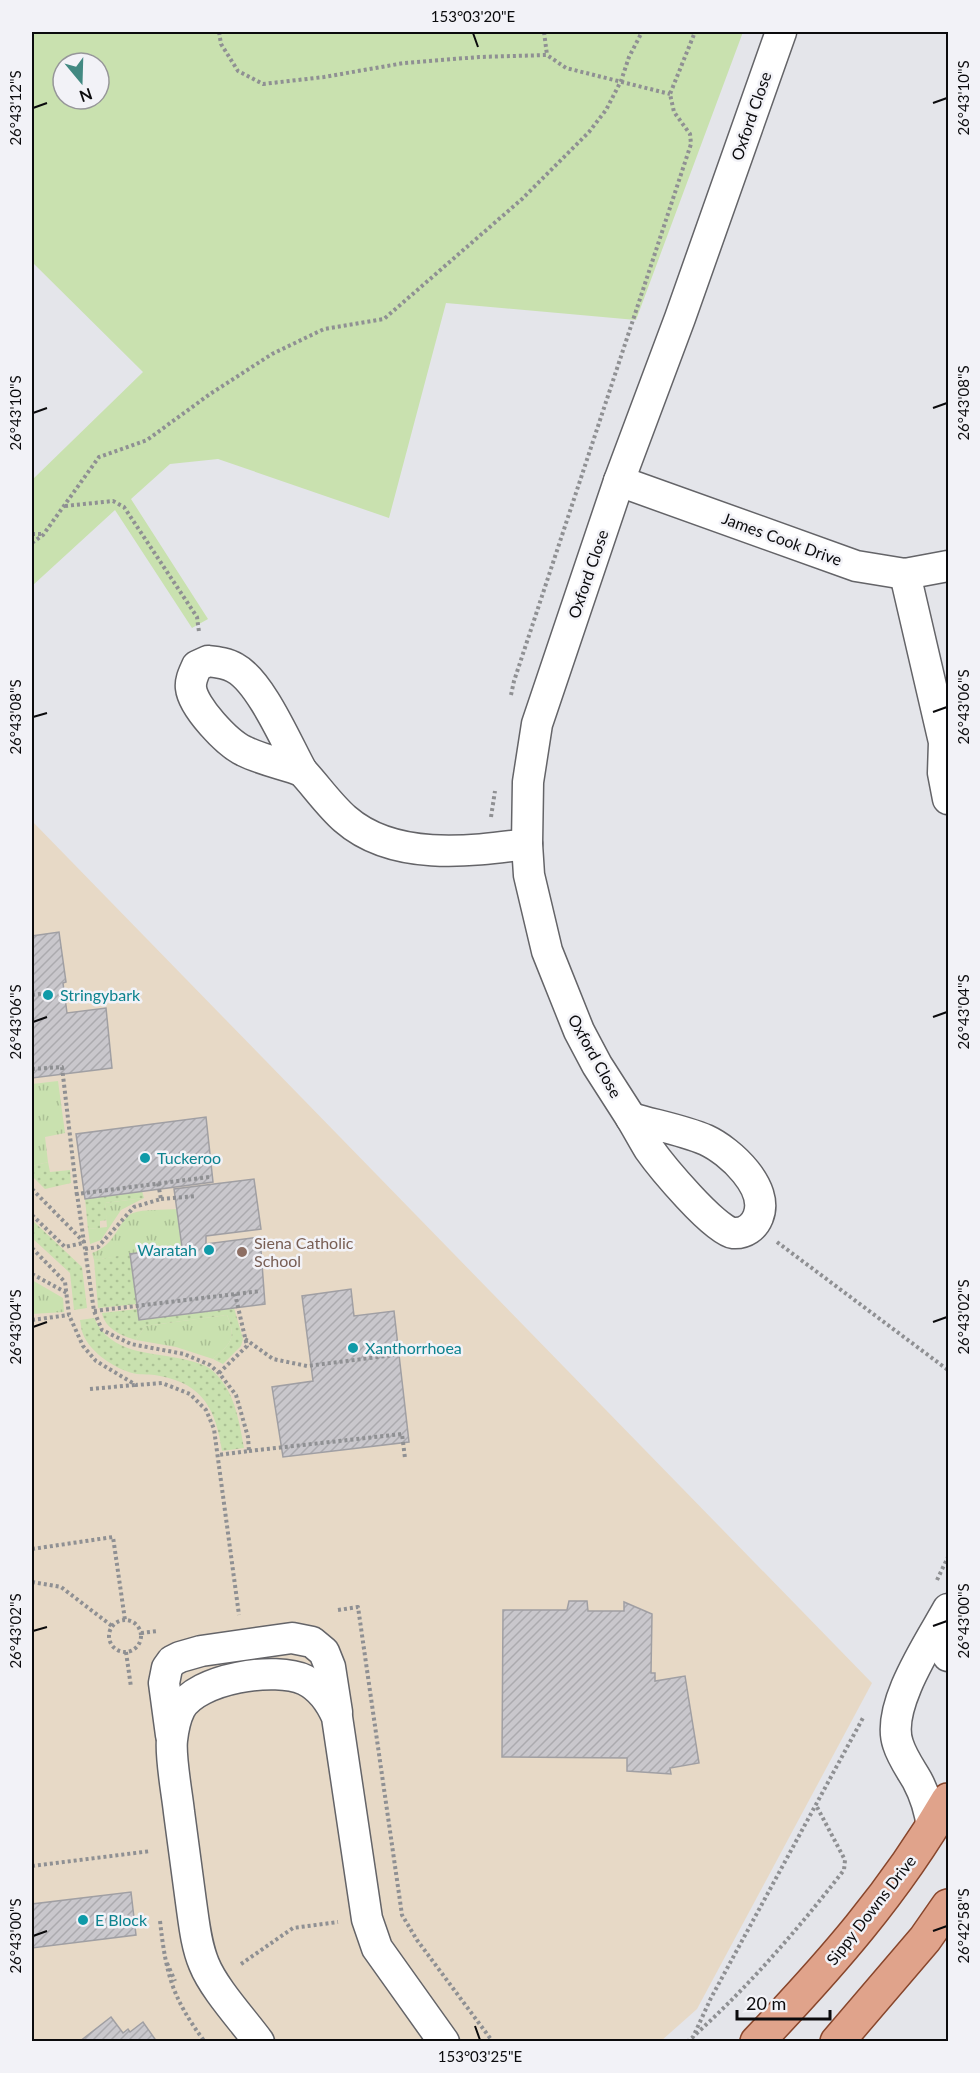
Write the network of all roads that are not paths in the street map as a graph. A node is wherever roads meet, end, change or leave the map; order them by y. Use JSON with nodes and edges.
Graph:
{"nodes":[{"id":1,"x":780,"y":32,"type":"edge"},
{"id":2,"x":619,"y":481,"type":"junction"},
{"id":3,"x":948,"y":566,"type":"edge"},
{"id":4,"x":904,"y":574,"type":"junction"},
{"id":5,"x":946,"y":743,"type":"edge"},
{"id":6,"x":302,"y":771,"type":"junction"},
{"id":7,"x":948,"y":799,"type":"edge"},
{"id":8,"x":526,"y":844,"type":"junction"},
{"id":9,"x":631,"y":1118,"type":"junction"},
{"id":10,"x":948,"y":1609,"type":"edge"},
{"id":11,"x":339,"y":1724,"type":"junction"},
{"id":12,"x":172,"y":1741,"type":"junction"},
{"id":13,"x":940,"y":1814,"type":"edge"},
{"id":14,"x":948,"y":1906,"type":"edge"},
{"id":15,"x":259,"y":2042,"type":"edge"},
{"id":16,"x":444,"y":2042,"type":"edge"},
{"id":17,"x":757,"y":2042,"type":"edge"},
{"id":18,"x":837,"y":2042,"type":"edge"}],
"edges":[{"from":1,"to":2,"type":"street","name":"Oxford Close"},
{"from":2,"to":4,"type":"street","name":"James Cook Drive"},
{"from":2,"to":8,"type":"street","name":"Oxford Close"},
{"from":3,"to":4,"type":"street","name":"James Cook Drive"},
{"from":4,"to":5,"type":"street"},
{"from":5,"to":7,"type":"street"},
{"from":6,"to":6,"type":"street"},
{"from":6,"to":8,"type":"street"},
{"from":8,"to":9,"type":"street","name":"Oxford Close"},
{"from":9,"to":9,"type":"street","name":"Oxford Close"},
{"from":10,"to":13,"type":"street","name":"Sippy Downs Drive"},
{"from":11,"to":12,"type":"street"},
{"from":11,"to":12,"type":"street"},
{"from":11,"to":16,"type":"street"},
{"from":12,"to":15,"type":"street"},
{"from":13,"to":17,"type":"main road","name":"Sippy Downs Drive"},
{"from":14,"to":18,"type":"main road"}]}
